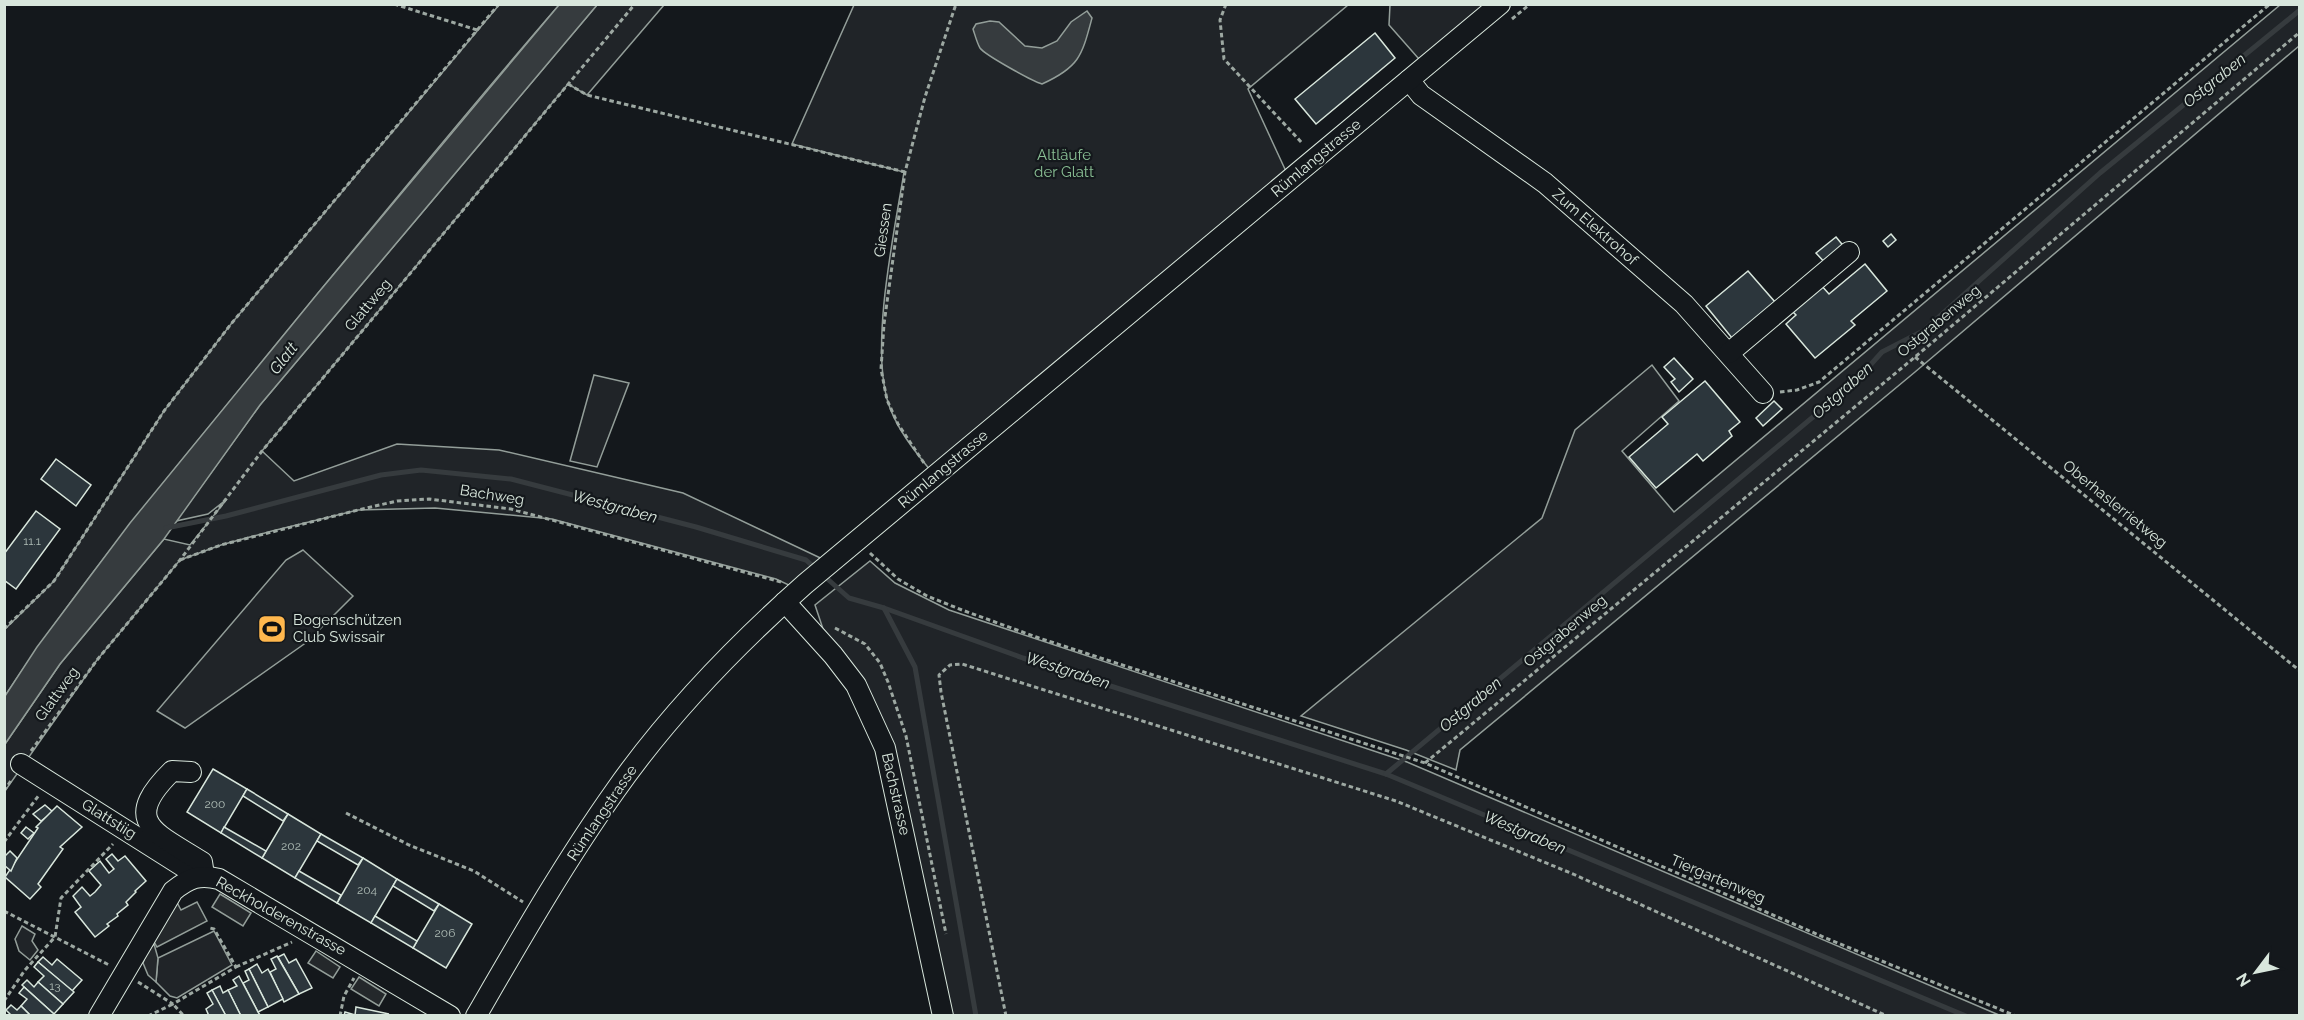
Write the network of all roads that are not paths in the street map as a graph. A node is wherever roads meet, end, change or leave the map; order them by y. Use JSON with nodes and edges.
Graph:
{"nodes":[{"id":1,"x":1500,"y":4,"type":"edge"},
{"id":2,"x":1409,"y":80,"type":"junction"},
{"id":3,"x":1849,"y":252,"type":"dead end"},
{"id":4,"x":1729,"y":353,"type":"junction"},
{"id":5,"x":1763,"y":393,"type":"road end"},
{"id":6,"x":796,"y":592,"type":"junction"},
{"id":7,"x":21,"y":764,"type":"road end"},
{"id":8,"x":190,"y":772,"type":"dead end"},
{"id":9,"x":199,"y":876,"type":"junction"},
{"id":10,"x":99,"y":1016,"type":"edge"},
{"id":11,"x":450,"y":1016,"type":"edge"},
{"id":12,"x":476,"y":1016,"type":"edge"},
{"id":13,"x":943,"y":1016,"type":"edge"}],
"edges":[{"from":1,"to":2,"type":"street","name":"Rümlangstrasse"},
{"from":2,"to":4,"type":"street","name":"Zum Elektrohof"},
{"from":2,"to":6,"type":"street","name":"Rümlangstrasse"},
{"from":3,"to":4,"type":"street"},
{"from":4,"to":5,"type":"street","name":"Zum Elektrohof"},
{"from":6,"to":12,"type":"street","name":"Rümlangstrasse"},
{"from":6,"to":13,"type":"street","name":"Bachstrasse"},
{"from":7,"to":9,"type":"street","name":"Glattstiig"},
{"from":8,"to":9,"type":"street"},
{"from":9,"to":10,"type":"street","name":"Reckholderenstrasse"},
{"from":9,"to":11,"type":"street","name":"Reckholderenstrasse"}]}
